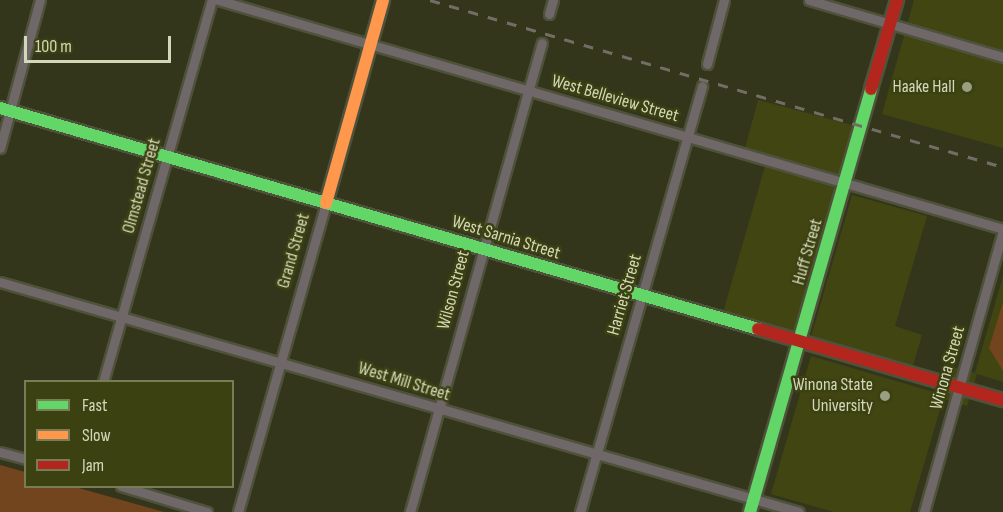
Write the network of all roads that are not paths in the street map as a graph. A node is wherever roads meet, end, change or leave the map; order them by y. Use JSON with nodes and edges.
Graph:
{"nodes":[{"id":1,"x":40,"y":0,"type":"edge"},
{"id":2,"x":212,"y":0,"type":"edge"},
{"id":3,"x":218,"y":0,"type":"edge"},
{"id":4,"x":383,"y":0,"type":"edge"},
{"id":5,"x":553,"y":0,"type":"edge"},
{"id":6,"x":724,"y":0,"type":"edge"},
{"id":7,"x":809,"y":0,"type":"edge"},
{"id":8,"x":897,"y":0,"type":"edge"},
{"id":9,"x":549,"y":14,"type":"dead end"},
{"id":10,"x":891,"y":24,"type":"junction"},
{"id":11,"x":542,"y":44,"type":"dead end"},
{"id":12,"x":370,"y":46,"type":"junction"},
{"id":13,"x":1003,"y":57,"type":"edge"},
{"id":14,"x":707,"y":64,"type":"dead end"},
{"id":15,"x":702,"y":86,"type":"dead end"},
{"id":16,"x":528,"y":92,"type":"junction"},
{"id":17,"x":5,"y":109,"type":"edge"},
{"id":18,"x":686,"y":137,"type":"junction"},
{"id":19,"x":0,"y":148,"type":"edge"},
{"id":20,"x":167,"y":158,"type":"junction"},
{"id":21,"x":847,"y":182,"type":"junction"},
{"id":22,"x":326,"y":203,"type":"junction"},
{"id":23,"x":1003,"y":230,"type":"edge"},
{"id":24,"x":482,"y":250,"type":"junction"},
{"id":25,"x":0,"y":282,"type":"edge"},
{"id":26,"x":642,"y":297,"type":"junction"},
{"id":27,"x":122,"y":318,"type":"junction"},
{"id":28,"x":800,"y":343,"type":"junction"},
{"id":29,"x":281,"y":362,"type":"junction"},
{"id":30,"x":103,"y":380,"type":"edge"},
{"id":31,"x":960,"y":388,"type":"junction"},
{"id":32,"x":1003,"y":400,"type":"edge"},
{"id":33,"x":439,"y":410,"type":"junction"},
{"id":34,"x":0,"y":452,"type":"edge"},
{"id":35,"x":597,"y":454,"type":"junction"},
{"id":36,"x":24,"y":458,"type":"edge"},
{"id":37,"x":128,"y":488,"type":"edge"},
{"id":38,"x":753,"y":499,"type":"junction"},
{"id":39,"x":207,"y":512,"type":"edge"},
{"id":40,"x":238,"y":512,"type":"edge"},
{"id":41,"x":410,"y":512,"type":"edge"},
{"id":42,"x":580,"y":512,"type":"edge"},
{"id":43,"x":750,"y":512,"type":"edge"},
{"id":44,"x":799,"y":512,"type":"edge"},
{"id":45,"x":924,"y":512,"type":"edge"}],
"edges":[{"from":1,"to":17,"type":"street"},
{"from":2,"to":20,"type":"street","name":"Olmstead Street"},
{"from":3,"to":12,"type":"street","name":"West Belleview Street"},
{"from":4,"to":12,"type":"street","name":"Grand Street"},
{"from":5,"to":9,"type":"street"},
{"from":6,"to":14,"type":"street"},
{"from":7,"to":10,"type":"street"},
{"from":8,"to":10,"type":"street","name":"Huff Street"},
{"from":10,"to":13,"type":"street"},
{"from":10,"to":21,"type":"street","name":"Huff Street"},
{"from":11,"to":16,"type":"street","name":"Wilson Street"},
{"from":12,"to":16,"type":"street","name":"West Belleview Street"},
{"from":12,"to":22,"type":"street","name":"Grand Street"},
{"from":15,"to":18,"type":"street","name":"Harriet Street"},
{"from":16,"to":18,"type":"street","name":"West Belleview Street"},
{"from":16,"to":24,"type":"street","name":"Wilson Street"},
{"from":17,"to":19,"type":"street"},
{"from":17,"to":20,"type":"street","name":"West Sarnia Street"},
{"from":18,"to":21,"type":"street","name":"West Belleview Street"},
{"from":18,"to":26,"type":"street","name":"Harriet Street"},
{"from":20,"to":22,"type":"street","name":"West Sarnia Street"},
{"from":20,"to":27,"type":"street","name":"Olmstead Street"},
{"from":21,"to":23,"type":"street","name":"West Belleview Street"},
{"from":21,"to":28,"type":"street","name":"Huff Street"},
{"from":22,"to":24,"type":"street","name":"West Sarnia Street"},
{"from":22,"to":29,"type":"street","name":"Grand Street"},
{"from":23,"to":31,"type":"street","name":"Winona Street"},
{"from":24,"to":26,"type":"street","name":"West Sarnia Street"},
{"from":24,"to":33,"type":"street","name":"Wilson Street"},
{"from":25,"to":27,"type":"street","name":"West Mill Street"},
{"from":26,"to":28,"type":"street","name":"West Sarnia Street"},
{"from":26,"to":35,"type":"street","name":"Harriet Street"},
{"from":27,"to":29,"type":"street","name":"West Mill Street"},
{"from":27,"to":30,"type":"street","name":"Olmstead Street"},
{"from":28,"to":31,"type":"street","name":"West Sarnia Street"},
{"from":28,"to":38,"type":"street","name":"Huff Street"},
{"from":29,"to":33,"type":"street","name":"West Mill Street"},
{"from":29,"to":40,"type":"street","name":"Grand Street"},
{"from":31,"to":32,"type":"street","name":"West Sarnia Street"},
{"from":31,"to":45,"type":"street","name":"Winona Street"},
{"from":33,"to":35,"type":"street","name":"West Mill Street"},
{"from":33,"to":41,"type":"street","name":"Wilson Street"},
{"from":34,"to":36,"type":"street"},
{"from":35,"to":38,"type":"street","name":"West Mill Street"},
{"from":35,"to":42,"type":"street","name":"Harriet Street"},
{"from":37,"to":39,"type":"street"},
{"from":38,"to":43,"type":"street","name":"Huff Street"},
{"from":38,"to":44,"type":"street","name":"West Mill Street"}]}
